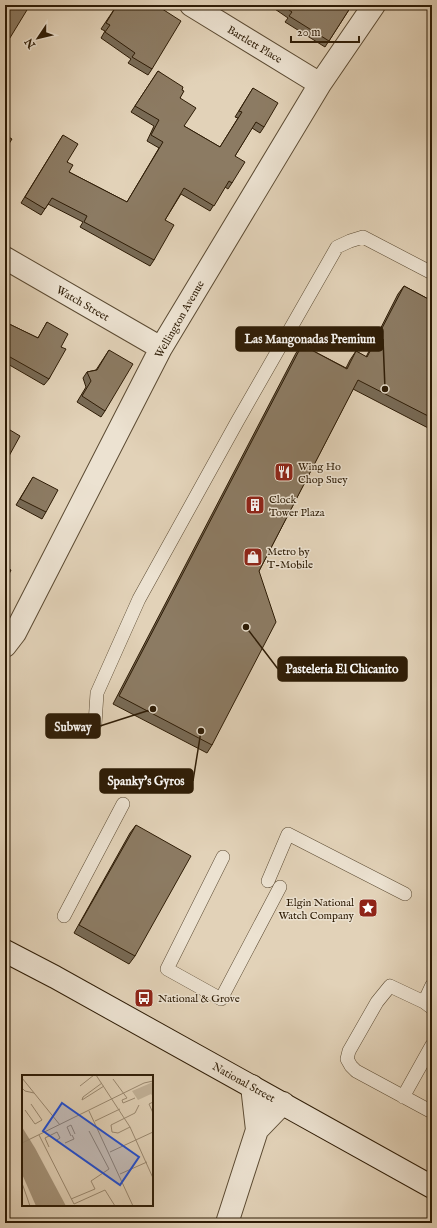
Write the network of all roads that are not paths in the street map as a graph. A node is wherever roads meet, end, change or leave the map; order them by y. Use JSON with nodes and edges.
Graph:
{"nodes":[{"id":1,"x":191,"y":5,"type":"edge"},
{"id":2,"x":374,"y":5,"type":"edge"},
{"id":3,"x":320,"y":84,"type":"junction"},
{"id":4,"x":5,"y":258,"type":"edge"},
{"id":5,"x":432,"y":272,"type":"edge"},
{"id":6,"x":161,"y":348,"type":"junction"},
{"id":7,"x":5,"y":646,"type":"edge"},
{"id":8,"x":95,"y":724,"type":"dead end"},
{"id":9,"x":124,"y":804,"type":"dead end"},
{"id":10,"x":223,"y":857,"type":"dead end"},
{"id":11,"x":268,"y":881,"type":"dead end"},
{"id":12,"x":280,"y":887,"type":"dead end"},
{"id":13,"x":405,"y":894,"type":"dead end"},
{"id":14,"x":64,"y":916,"type":"dead end"},
{"id":15,"x":5,"y":952,"type":"edge"},
{"id":16,"x":432,"y":985,"type":"edge"},
{"id":17,"x":428,"y":1005,"type":"edge"},
{"id":18,"x":432,"y":1045,"type":"edge"},
{"id":19,"x":252,"y":1086,"type":"junction"},
{"id":20,"x":403,"y":1097,"type":"junction"},
{"id":21,"x":283,"y":1103,"type":"junction"},
{"id":22,"x":432,"y":1112,"type":"edge"},
{"id":23,"x":257,"y":1130,"type":"junction"},
{"id":24,"x":432,"y":1187,"type":"edge"},
{"id":25,"x":227,"y":1223,"type":"edge"}],
"edges":[{"from":1,"to":3,"type":"street","name":"Bartlett Place"},
{"from":2,"to":3,"type":"street","name":"Wellington Avenue"},
{"from":3,"to":6,"type":"street","name":"Wellington Avenue"},
{"from":4,"to":6,"type":"street","name":"Watch Street"},
{"from":5,"to":8,"type":"lane"},
{"from":6,"to":7,"type":"street","name":"Wellington Avenue"},
{"from":9,"to":14,"type":"lane"},
{"from":10,"to":12,"type":"lane"},
{"from":11,"to":13,"type":"lane"},
{"from":15,"to":19,"type":"street","name":"National Street"},
{"from":16,"to":17,"type":"lane"},
{"from":17,"to":20,"type":"lane"},
{"from":18,"to":20,"type":"lane"},
{"from":19,"to":21,"type":"street","name":"National Street"},
{"from":19,"to":23,"type":"street"},
{"from":20,"to":22,"type":"lane"},
{"from":21,"to":23,"type":"street"},
{"from":21,"to":24,"type":"street","name":"National Street"},
{"from":23,"to":25,"type":"street"}]}
